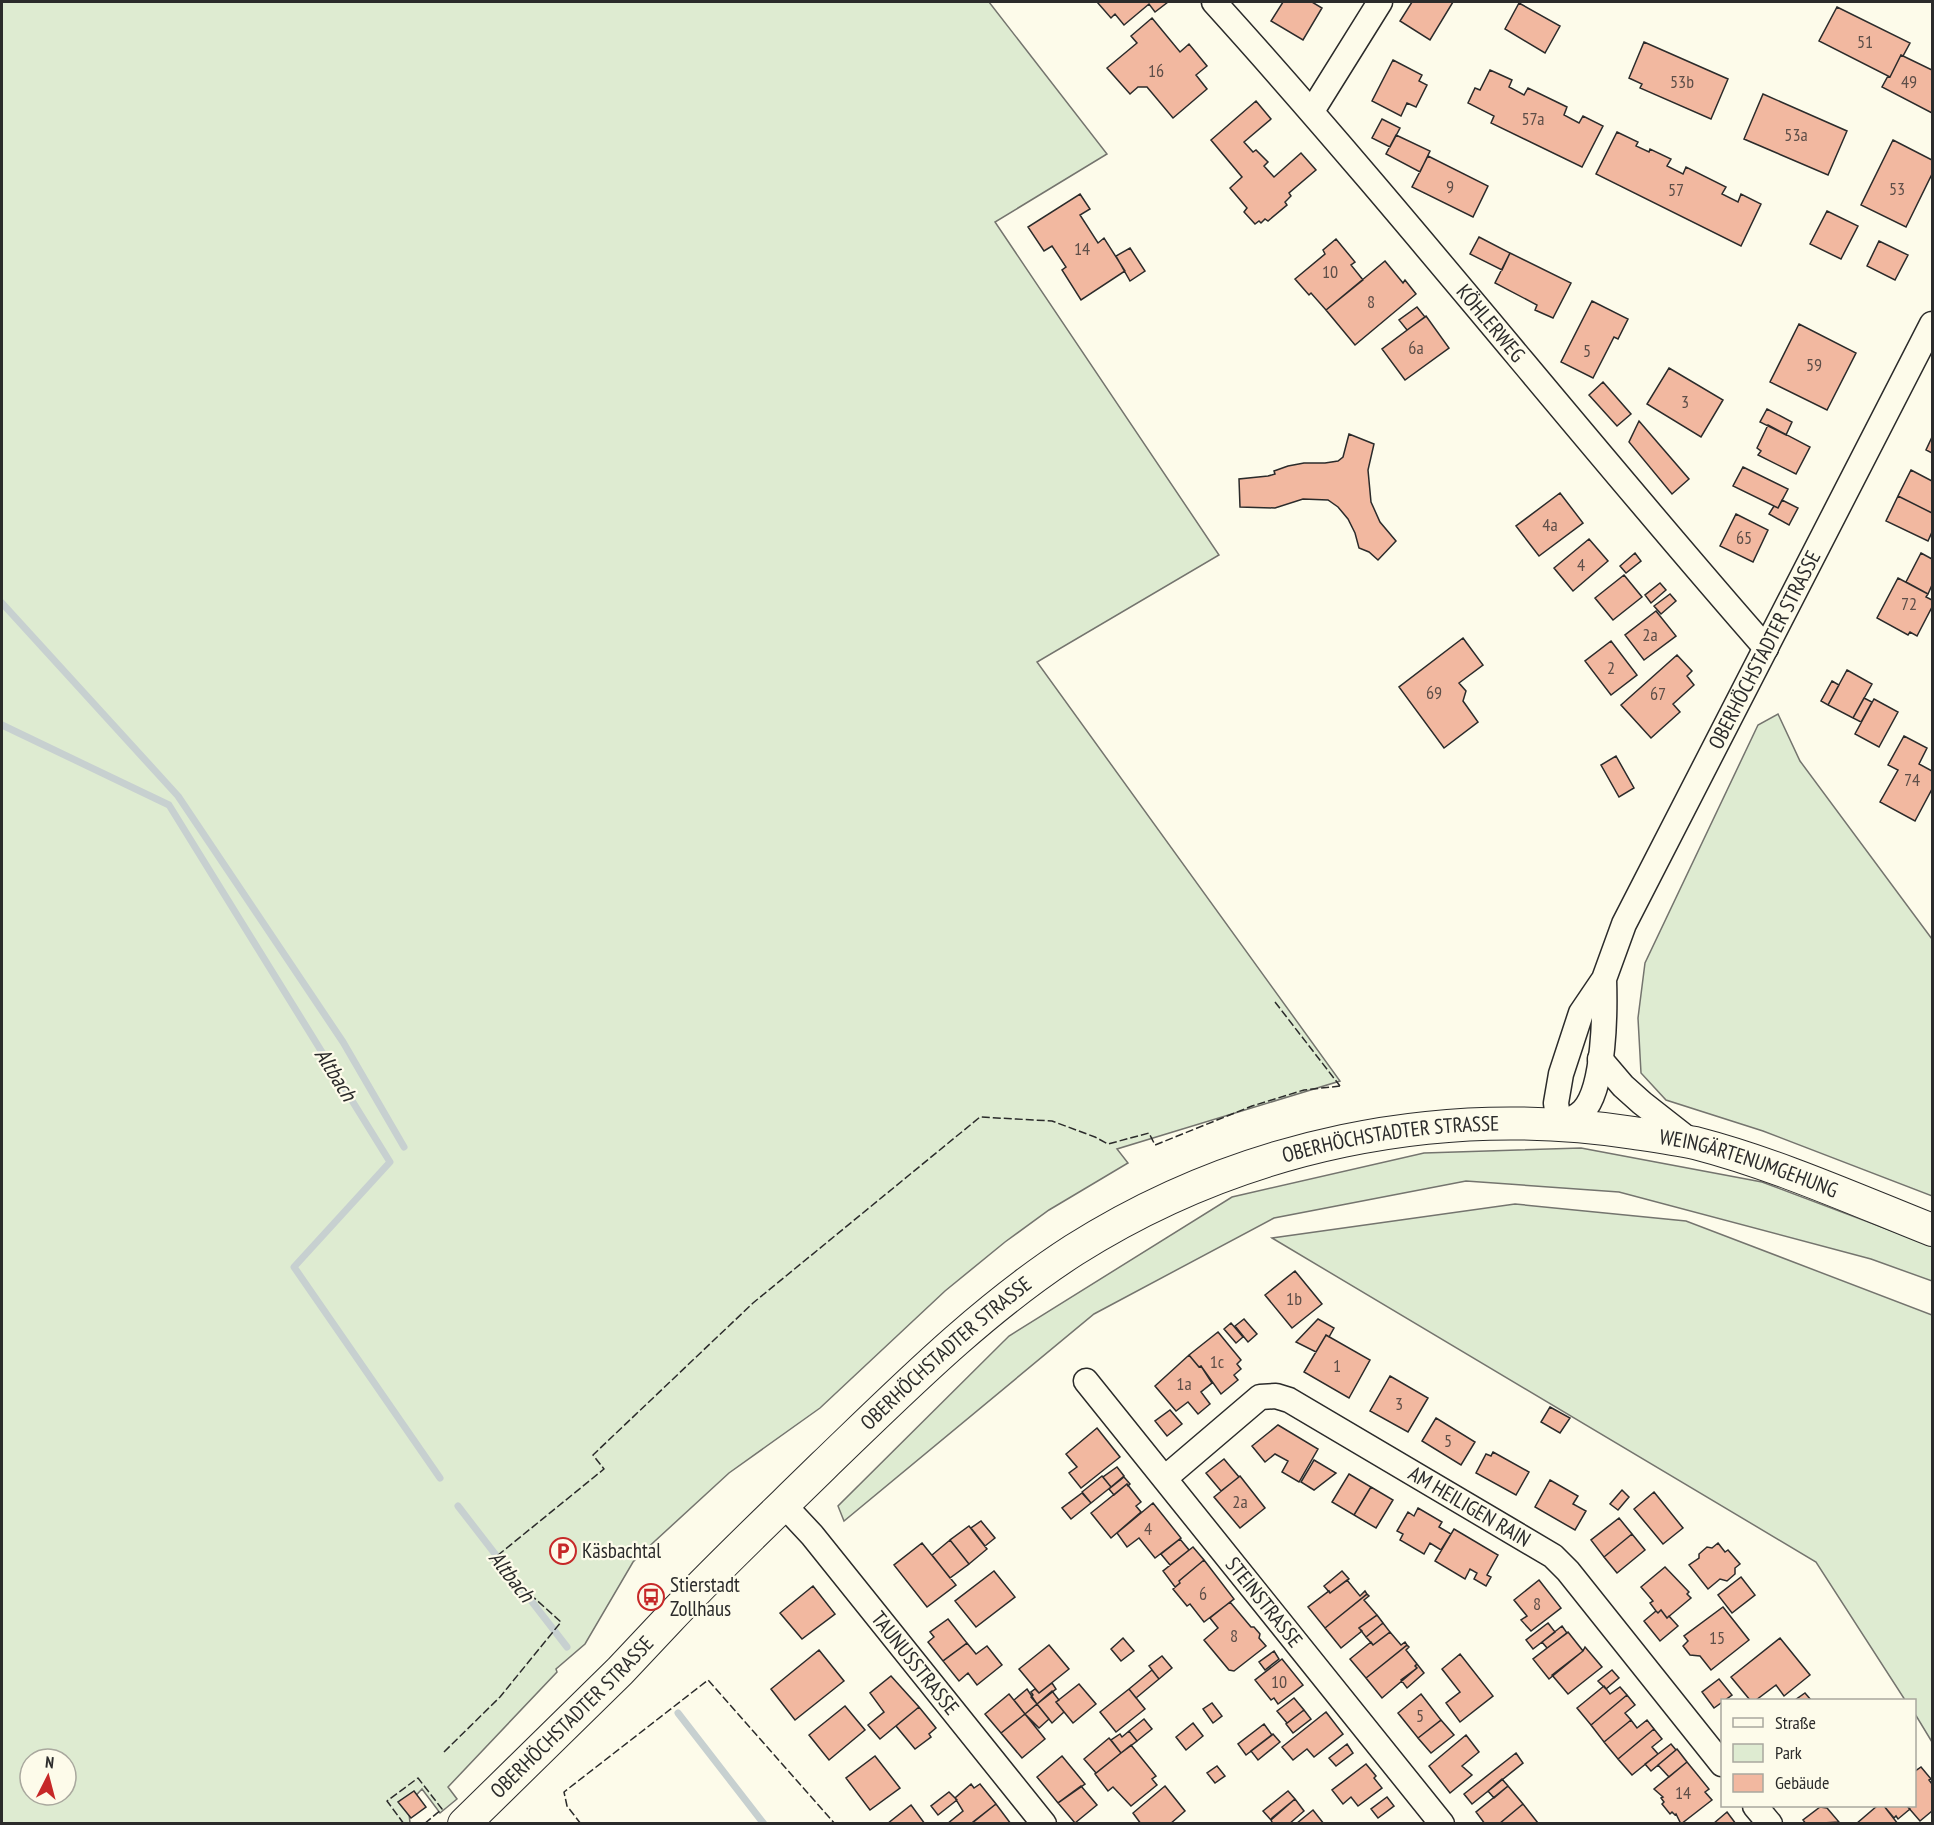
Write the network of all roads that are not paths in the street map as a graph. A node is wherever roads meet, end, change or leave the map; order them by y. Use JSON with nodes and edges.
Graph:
{"nodes":[{"id":1,"x":1214,"y":2,"type":"edge"},
{"id":2,"x":1380,"y":2,"type":"edge"},
{"id":3,"x":1312,"y":111,"type":"junction"},
{"id":4,"x":1932,"y":324,"type":"edge"},
{"id":5,"x":1925,"y":358,"type":"edge"},
{"id":6,"x":1766,"y":648,"type":"junction"},
{"id":7,"x":1604,"y":979,"type":"junction"},
{"id":8,"x":1600,"y":1059,"type":"junction"},
{"id":9,"x":1559,"y":1124,"type":"junction"},
{"id":10,"x":1693,"y":1143,"type":"junction"},
{"id":11,"x":1932,"y":1230,"type":"edge"},
{"id":12,"x":1086,"y":1381,"type":"dead end"},
{"id":13,"x":1165,"y":1478,"type":"junction"},
{"id":14,"x":783,"y":1504,"type":"junction"},
{"id":15,"x":1721,"y":1763,"type":"edge"},
{"id":16,"x":1756,"y":1807,"type":"edge"},
{"id":17,"x":464,"y":1824,"type":"edge"},
{"id":18,"x":1044,"y":1824,"type":"edge"},
{"id":19,"x":1442,"y":1824,"type":"edge"},
{"id":20,"x":1770,"y":1824,"type":"edge"}],
"edges":[{"from":1,"to":3,"type":"street","name":"KÖHLERWEG"},
{"from":2,"to":3,"type":"street"},
{"from":3,"to":6,"type":"street","name":"KÖHLERWEG"},
{"from":4,"to":5,"type":"street","name":"OBERHÖCHSTADTER STRASSE"},
{"from":5,"to":6,"type":"street","name":"OBERHÖCHSTADTER STRASSE"},
{"from":6,"to":7,"type":"street","name":"OBERHÖCHSTADTER STRASSE"},
{"from":7,"to":8,"type":"street","name":"OBERHÖCHSTADTER STRASSE"},
{"from":7,"to":9,"type":"street","name":"OBERHÖCHSTADTER STRASSE"},
{"from":8,"to":9,"type":"street","name":"OBERHÖCHSTADTER STRASSE"},
{"from":8,"to":10,"type":"street"},
{"from":9,"to":10,"type":"main road","name":"WEINGÄRTENUMGEHUNG"},
{"from":9,"to":14,"type":"main road","name":"OBERHÖCHSTADTER STRASSE"},
{"from":10,"to":11,"type":"main road","name":"WEINGÄRTENUMGEHUNG"},
{"from":12,"to":13,"type":"street","name":"STEINSTRASSE"},
{"from":13,"to":15,"type":"street","name":"AM HEILIGEN RAIN"},
{"from":13,"to":19,"type":"street","name":"STEINSTRASSE"},
{"from":14,"to":17,"type":"main road","name":"OBERHÖCHSTADTER STRASSE"},
{"from":14,"to":18,"type":"street","name":"TAUNUSSTRASSE"},
{"from":16,"to":20,"type":"street"}]}
